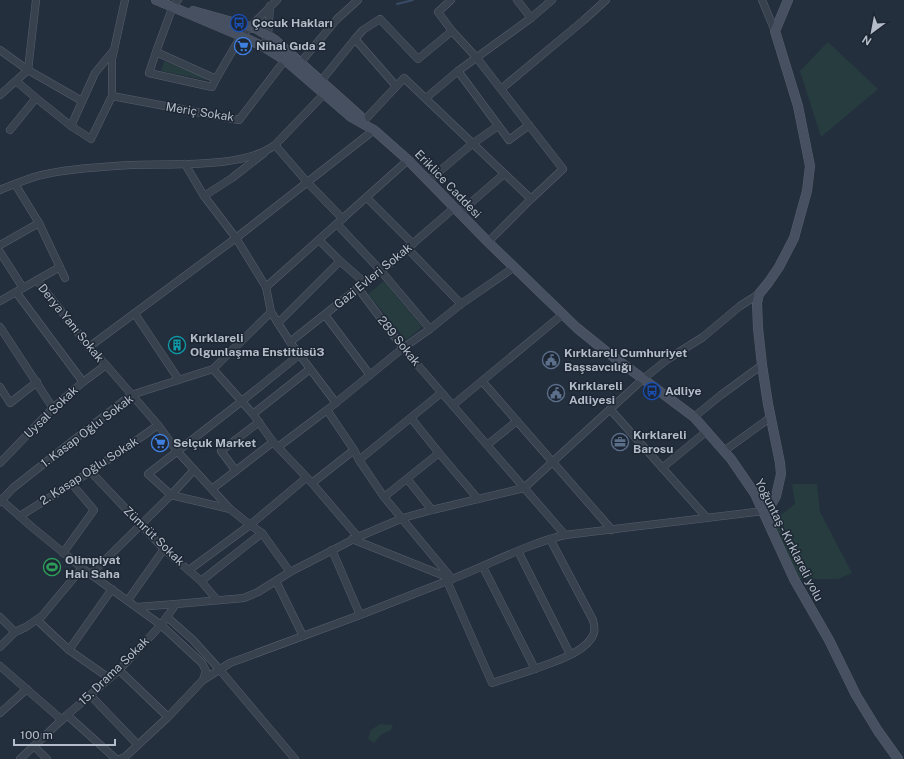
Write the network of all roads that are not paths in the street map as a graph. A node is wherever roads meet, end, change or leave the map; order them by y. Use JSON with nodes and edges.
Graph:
{"nodes":[{"id":1,"x":36,"y":0,"type":"edge"},
{"id":2,"x":124,"y":0,"type":"edge"},
{"id":3,"x":156,"y":0,"type":"edge"},
{"id":4,"x":277,"y":0,"type":"edge"},
{"id":5,"x":358,"y":0,"type":"edge"},
{"id":6,"x":451,"y":0,"type":"edge"},
{"id":7,"x":517,"y":0,"type":"edge"},
{"id":8,"x":552,"y":0,"type":"edge"},
{"id":9,"x":606,"y":0,"type":"edge"},
{"id":10,"x":762,"y":0,"type":"edge"},
{"id":11,"x":788,"y":0,"type":"edge"},
{"id":12,"x":175,"y":3,"type":"edge"},
{"id":13,"x":268,"y":3,"type":"edge"},
{"id":14,"x":531,"y":18,"type":"junction"},
{"id":15,"x":250,"y":27,"type":"junction"},
{"id":16,"x":452,"y":31,"type":"junction"},
{"id":17,"x":775,"y":31,"type":"junction"},
{"id":18,"x":268,"y":35,"type":"junction"},
{"id":19,"x":240,"y":36,"type":"junction"},
{"id":20,"x":355,"y":39,"type":"junction"},
{"id":21,"x":264,"y":47,"type":"junction"},
{"id":22,"x":114,"y":49,"type":"junction"},
{"id":23,"x":0,"y":50,"type":"edge"},
{"id":24,"x":156,"y":52,"type":"junction"},
{"id":25,"x":288,"y":56,"type":"junction"},
{"id":26,"x":476,"y":57,"type":"junction"},
{"id":27,"x":301,"y":62,"type":"junction"},
{"id":28,"x":28,"y":70,"type":"junction"},
{"id":29,"x":458,"y":71,"type":"junction"},
{"id":30,"x":216,"y":79,"type":"junction"},
{"id":31,"x":16,"y":81,"type":"junction"},
{"id":32,"x":321,"y":81,"type":"junction"},
{"id":33,"x":396,"y":86,"type":"junction"},
{"id":34,"x":500,"y":89,"type":"junction"},
{"id":35,"x":324,"y":94,"type":"junction"},
{"id":36,"x":0,"y":96,"type":"edge"},
{"id":37,"x":112,"y":96,"type":"junction"},
{"id":38,"x":36,"y":98,"type":"junction"},
{"id":39,"x":426,"y":98,"type":"junction"},
{"id":40,"x":82,"y":101,"type":"junction"},
{"id":41,"x":362,"y":123,"type":"junction"},
{"id":42,"x":529,"y":125,"type":"junction"},
{"id":43,"x":71,"y":126,"type":"junction"},
{"id":44,"x":498,"y":126,"type":"junction"},
{"id":45,"x":10,"y":130,"type":"dead end"},
{"id":46,"x":374,"y":130,"type":"junction"},
{"id":47,"x":472,"y":144,"type":"junction"},
{"id":48,"x":272,"y":147,"type":"junction"},
{"id":49,"x":408,"y":160,"type":"junction"},
{"id":50,"x":184,"y":164,"type":"junction"},
{"id":51,"x":504,"y":174,"type":"junction"},
{"id":52,"x":429,"y":180,"type":"junction"},
{"id":53,"x":307,"y":182,"type":"junction"},
{"id":54,"x":15,"y":184,"type":"junction"},
{"id":55,"x":0,"y":190,"type":"edge"},
{"id":56,"x":204,"y":196,"type":"junction"},
{"id":57,"x":367,"y":198,"type":"junction"},
{"id":58,"x":531,"y":199,"type":"junction"},
{"id":59,"x":457,"y":211,"type":"junction"},
{"id":60,"x":343,"y":219,"type":"junction"},
{"id":61,"x":39,"y":223,"type":"junction"},
{"id":62,"x":337,"y":224,"type":"junction"},
{"id":63,"x":236,"y":238,"type":"junction"},
{"id":64,"x":319,"y":240,"type":"junction"},
{"id":65,"x":488,"y":242,"type":"junction"},
{"id":66,"x":0,"y":245,"type":"edge"},
{"id":67,"x":410,"y":246,"type":"junction"},
{"id":68,"x":0,"y":252,"type":"edge"},
{"id":69,"x":340,"y":261,"type":"junction"},
{"id":70,"x":60,"y":267,"type":"junction"},
{"id":71,"x":514,"y":268,"type":"junction"},
{"id":72,"x":381,"y":271,"type":"junction"},
{"id":73,"x":65,"y":278,"type":"dead end"},
{"id":74,"x":37,"y":280,"type":"junction"},
{"id":75,"x":365,"y":283,"type":"junction"},
{"id":76,"x":266,"y":287,"type":"junction"},
{"id":77,"x":358,"y":288,"type":"junction"},
{"id":78,"x":20,"y":290,"type":"junction"},
{"id":79,"x":759,"y":294,"type":"junction"},
{"id":80,"x":0,"y":301,"type":"edge"},
{"id":81,"x":461,"y":304,"type":"junction"},
{"id":82,"x":272,"y":312,"type":"junction"},
{"id":83,"x":134,"y":314,"type":"junction"},
{"id":84,"x":562,"y":314,"type":"junction"},
{"id":85,"x":325,"y":315,"type":"junction"},
{"id":86,"x":278,"y":324,"type":"junction"},
{"id":87,"x":0,"y":327,"type":"edge"},
{"id":88,"x":430,"y":329,"type":"junction"},
{"id":89,"x":290,"y":342,"type":"junction"},
{"id":90,"x":89,"y":348,"type":"junction"},
{"id":91,"x":403,"y":348,"type":"junction"},
{"id":92,"x":299,"y":355,"type":"junction"},
{"id":93,"x":106,"y":365,"type":"junction"},
{"id":94,"x":762,"y":365,"type":"junction"},
{"id":95,"x":213,"y":369,"type":"junction"},
{"id":96,"x":310,"y":369,"type":"junction"},
{"id":97,"x":370,"y":375,"type":"junction"},
{"id":98,"x":643,"y":379,"type":"junction"},
{"id":99,"x":179,"y":380,"type":"junction"},
{"id":100,"x":482,"y":381,"type":"junction"},
{"id":101,"x":37,"y":382,"type":"junction"},
{"id":102,"x":83,"y":382,"type":"junction"},
{"id":103,"x":0,"y":387,"type":"edge"},
{"id":104,"x":441,"y":393,"type":"junction"},
{"id":105,"x":131,"y":394,"type":"junction"},
{"id":106,"x":242,"y":401,"type":"junction"},
{"id":107,"x":336,"y":403,"type":"junction"},
{"id":108,"x":453,"y":405,"type":"junction"},
{"id":109,"x":53,"y":408,"type":"junction"},
{"id":110,"x":327,"y":410,"type":"junction"},
{"id":111,"x":610,"y":410,"type":"junction"},
{"id":112,"x":253,"y":414,"type":"junction"},
{"id":113,"x":694,"y":417,"type":"junction"},
{"id":114,"x":771,"y":417,"type":"junction"},
{"id":115,"x":411,"y":418,"type":"junction"},
{"id":116,"x":517,"y":421,"type":"junction"},
{"id":117,"x":259,"y":422,"type":"junction"},
{"id":118,"x":158,"y":425,"type":"junction"},
{"id":119,"x":707,"y":431,"type":"junction"},
{"id":120,"x":275,"y":444,"type":"junction"},
{"id":121,"x":488,"y":446,"type":"junction"},
{"id":122,"x":354,"y":450,"type":"junction"},
{"id":123,"x":177,"y":451,"type":"junction"},
{"id":124,"x":724,"y":451,"type":"junction"},
{"id":125,"x":439,"y":453,"type":"junction"},
{"id":126,"x":359,"y":460,"type":"junction"},
{"id":127,"x":553,"y":462,"type":"junction"},
{"id":128,"x":0,"y":463,"type":"edge"},
{"id":129,"x":662,"y":468,"type":"junction"},
{"id":130,"x":194,"y":470,"type":"junction"},
{"id":131,"x":236,"y":471,"type":"junction"},
{"id":132,"x":91,"y":472,"type":"junction"},
{"id":133,"x":309,"y":480,"type":"junction"},
{"id":134,"x":408,"y":480,"type":"junction"},
{"id":135,"x":72,"y":484,"type":"junction"},
{"id":136,"x":524,"y":488,"type":"junction"},
{"id":137,"x":212,"y":489,"type":"junction"},
{"id":138,"x":171,"y":495,"type":"junction"},
{"id":139,"x":384,"y":497,"type":"junction"},
{"id":140,"x":478,"y":499,"type":"junction"},
{"id":141,"x":1,"y":500,"type":"edge"},
{"id":142,"x":230,"y":509,"type":"junction"},
{"id":143,"x":432,"y":510,"type":"junction"},
{"id":144,"x":764,"y":511,"type":"junction"},
{"id":145,"x":20,"y":516,"type":"junction"},
{"id":146,"x":403,"y":518,"type":"junction"},
{"id":147,"x":707,"y":518,"type":"junction"},
{"id":148,"x":140,"y":524,"type":"junction"},
{"id":149,"x":250,"y":525,"type":"junction"},
{"id":150,"x":612,"y":530,"type":"junction"},
{"id":151,"x":262,"y":533,"type":"junction"},
{"id":152,"x":565,"y":535,"type":"junction"},
{"id":153,"x":355,"y":538,"type":"junction"},
{"id":154,"x":550,"y":539,"type":"junction"},
{"id":155,"x":164,"y":548,"type":"junction"},
{"id":156,"x":332,"y":550,"type":"junction"},
{"id":157,"x":518,"y":551,"type":"junction"},
{"id":158,"x":64,"y":553,"type":"junction"},
{"id":159,"x":483,"y":567,"type":"junction"},
{"id":160,"x":82,"y":568,"type":"junction"},
{"id":161,"x":189,"y":570,"type":"junction"},
{"id":162,"x":290,"y":572,"type":"junction"},
{"id":163,"x":92,"y":574,"type":"junction"},
{"id":164,"x":450,"y":580,"type":"junction"},
{"id":165,"x":200,"y":581,"type":"junction"},
{"id":166,"x":276,"y":581,"type":"junction"},
{"id":167,"x":112,"y":589,"type":"junction"},
{"id":168,"x":128,"y":600,"type":"junction"},
{"id":169,"x":216,"y":600,"type":"junction"},
{"id":170,"x":176,"y":604,"type":"junction"},
{"id":171,"x":137,"y":607,"type":"junction"},
{"id":172,"x":360,"y":615,"type":"junction"},
{"id":173,"x":0,"y":617,"type":"edge"},
{"id":174,"x":167,"y":617,"type":"junction"},
{"id":175,"x":37,"y":620,"type":"junction"},
{"id":176,"x":161,"y":625,"type":"junction"},
{"id":177,"x":15,"y":632,"type":"junction"},
{"id":178,"x":303,"y":636,"type":"junction"},
{"id":179,"x":0,"y":647,"type":"edge"},
{"id":180,"x":69,"y":650,"type":"junction"},
{"id":181,"x":570,"y":654,"type":"junction"},
{"id":182,"x":0,"y":666,"type":"edge"},
{"id":183,"x":536,"y":669,"type":"junction"},
{"id":184,"x":119,"y":670,"type":"junction"},
{"id":185,"x":220,"y":670,"type":"junction"},
{"id":186,"x":109,"y":678,"type":"junction"},
{"id":187,"x":203,"y":680,"type":"junction"},
{"id":188,"x":27,"y":689,"type":"junction"},
{"id":189,"x":90,"y":695,"type":"junction"},
{"id":190,"x":0,"y":714,"type":"edge"},
{"id":191,"x":64,"y":717,"type":"junction"},
{"id":192,"x":168,"y":717,"type":"junction"},
{"id":193,"x":138,"y":745,"type":"junction"},
{"id":194,"x":34,"y":746,"type":"junction"},
{"id":195,"x":20,"y":759,"type":"edge"},
{"id":196,"x":46,"y":759,"type":"edge"},
{"id":197,"x":116,"y":759,"type":"edge"},
{"id":198,"x":120,"y":759,"type":"edge"},
{"id":199,"x":295,"y":759,"type":"edge"},
{"id":200,"x":898,"y":759,"type":"edge"}],
"edges":[{"from":1,"to":28,"type":"street"},
{"from":2,"to":22,"type":"street"},
{"from":3,"to":12,"type":"street","name":"Eriklice Caddesi"},
{"from":4,"to":13,"type":"street"},
{"from":5,"to":27,"type":"street"},
{"from":6,"to":16,"type":"street"},
{"from":7,"to":14,"type":"street"},
{"from":8,"to":14,"type":"street"},
{"from":9,"to":34,"type":"street"},
{"from":10,"to":17,"type":"street"},
{"from":11,"to":17,"type":"street"},
{"from":12,"to":15,"type":"street","name":"Eriklice Caddesi"},
{"from":12,"to":19,"type":"street","name":"Eriklice Caddesi"},
{"from":12,"to":24,"type":"street"},
{"from":13,"to":15,"type":"street"},
{"from":13,"to":18,"type":"street"},
{"from":14,"to":26,"type":"street"},
{"from":15,"to":18,"type":"street","name":"Eriklice Caddesi"},
{"from":15,"to":19,"type":"street"},
{"from":16,"to":20,"type":"street"},
{"from":16,"to":26,"type":"street"},
{"from":17,"to":79,"type":"street"},
{"from":18,"to":21,"type":"street"},
{"from":18,"to":25,"type":"street","name":"Eriklice Caddesi"},
{"from":19,"to":21,"type":"street","name":"Eriklice Caddesi"},
{"from":19,"to":30,"type":"street"},
{"from":20,"to":32,"type":"street"},
{"from":20,"to":33,"type":"street"},
{"from":21,"to":25,"type":"street","name":"Eriklice Caddesi"},
{"from":22,"to":37,"type":"street"},
{"from":22,"to":40,"type":"street"},
{"from":23,"to":28,"type":"street"},
{"from":24,"to":30,"type":"street"},
{"from":24,"to":30,"type":"street"},
{"from":25,"to":27,"type":"street","name":"Eriklice Caddesi"},
{"from":25,"to":35,"type":"street","name":"Eriklice Caddesi"},
{"from":25,"to":37,"type":"street","name":"Meriç Sokak"},
{"from":26,"to":29,"type":"street"},
{"from":26,"to":34,"type":"street"},
{"from":27,"to":32,"type":"street","name":"Eriklice Caddesi"},
{"from":28,"to":31,"type":"street"},
{"from":28,"to":40,"type":"street"},
{"from":29,"to":39,"type":"street"},
{"from":29,"to":44,"type":"street"},
{"from":31,"to":36,"type":"street"},
{"from":31,"to":38,"type":"street"},
{"from":32,"to":41,"type":"street","name":"Eriklice Caddesi"},
{"from":33,"to":39,"type":"street"},
{"from":33,"to":41,"type":"street"},
{"from":34,"to":42,"type":"street"},
{"from":35,"to":41,"type":"street","name":"Eriklice Caddesi"},
{"from":35,"to":48,"type":"street"},
{"from":37,"to":43,"type":"street"},
{"from":38,"to":43,"type":"street"},
{"from":38,"to":45,"type":"street"},
{"from":39,"to":47,"type":"street"},
{"from":40,"to":43,"type":"street"},
{"from":41,"to":46,"type":"street","name":"Eriklice Caddesi"},
{"from":42,"to":44,"type":"street"},
{"from":42,"to":58,"type":"street"},
{"from":44,"to":47,"type":"street"},
{"from":46,"to":49,"type":"street","name":"Eriklice Caddesi"},
{"from":46,"to":53,"type":"street"},
{"from":47,"to":51,"type":"street"},
{"from":47,"to":52,"type":"street"},
{"from":48,"to":50,"type":"street"},
{"from":48,"to":53,"type":"street"},
{"from":48,"to":56,"type":"street"},
{"from":49,"to":52,"type":"street","name":"Eriklice Caddesi"},
{"from":49,"to":57,"type":"street"},
{"from":50,"to":54,"type":"street"},
{"from":50,"to":56,"type":"street"},
{"from":51,"to":58,"type":"street"},
{"from":51,"to":59,"type":"street","name":"Gazi Evleri Sokak"},
{"from":52,"to":59,"type":"street","name":"Eriklice Caddesi"},
{"from":53,"to":60,"type":"street"},
{"from":53,"to":63,"type":"street"},
{"from":54,"to":55,"type":"street"},
{"from":54,"to":61,"type":"street"},
{"from":56,"to":63,"type":"street"},
{"from":57,"to":60,"type":"street"},
{"from":57,"to":67,"type":"street"},
{"from":58,"to":65,"type":"street"},
{"from":59,"to":65,"type":"street","name":"Eriklice Caddesi"},
{"from":59,"to":67,"type":"street","name":"Gazi Evleri Sokak"},
{"from":60,"to":62,"type":"street"},
{"from":61,"to":66,"type":"street"},
{"from":61,"to":70,"type":"street"},
{"from":62,"to":64,"type":"street"},
{"from":62,"to":72,"type":"street"},
{"from":63,"to":76,"type":"street"},
{"from":63,"to":83,"type":"street"},
{"from":64,"to":69,"type":"street"},
{"from":64,"to":76,"type":"street"},
{"from":65,"to":71,"type":"street","name":"Eriklice Caddesi"},
{"from":67,"to":72,"type":"street","name":"Gazi Evleri Sokak"},
{"from":67,"to":81,"type":"street"},
{"from":68,"to":78,"type":"street"},
{"from":69,"to":75,"type":"street"},
{"from":69,"to":86,"type":"street"},
{"from":70,"to":73,"type":"street"},
{"from":70,"to":74,"type":"street"},
{"from":71,"to":81,"type":"street"},
{"from":71,"to":84,"type":"street","name":"Yoğuntaş - Kırklareli yolu"},
{"from":72,"to":75,"type":"street","name":"Gazi Evleri Sokak"},
{"from":72,"to":88,"type":"street"},
{"from":74,"to":78,"type":"street"},
{"from":74,"to":90,"type":"street","name":"Derya Yanı Sokak"},
{"from":75,"to":77,"type":"street","name":"Gazi Evleri Sokak"},
{"from":76,"to":82,"type":"street"},
{"from":77,"to":85,"type":"street","name":"Gazi Evleri Sokak"},
{"from":77,"to":91,"type":"street","name":"289 Sokak"},
{"from":78,"to":80,"type":"street"},
{"from":78,"to":102,"type":"street"},
{"from":79,"to":94,"type":"street"},
{"from":79,"to":98,"type":"street"},
{"from":81,"to":88,"type":"street"},
{"from":82,"to":86,"type":"street"},
{"from":82,"to":95,"type":"street"},
{"from":83,"to":90,"type":"street"},
{"from":83,"to":99,"type":"street"},
{"from":84,"to":98,"type":"street","name":"Yoğuntaş - Kırklareli yolu"},
{"from":84,"to":100,"type":"street"},
{"from":85,"to":89,"type":"street","name":"Gazi Evleri Sokak"},
{"from":85,"to":97,"type":"street"},
{"from":86,"to":89,"type":"street"},
{"from":87,"to":101,"type":"street"},
{"from":88,"to":91,"type":"street"},
{"from":89,"to":92,"type":"street"},
{"from":90,"to":93,"type":"street","name":"Derya Yanı Sokak"},
{"from":91,"to":97,"type":"street"},
{"from":91,"to":104,"type":"street","name":"289 Sokak"},
{"from":92,"to":96,"type":"street"},
{"from":92,"to":106,"type":"street"},
{"from":93,"to":102,"type":"street","name":"Uysal Sokak"},
{"from":93,"to":105,"type":"street","name":"Derya Yanı Sokak"},
{"from":94,"to":113,"type":"street"},
{"from":94,"to":114,"type":"street"},
{"from":95,"to":99,"type":"street","name":"1. Kasap Oğlu Sokak"},
{"from":95,"to":106,"type":"street"},
{"from":96,"to":107,"type":"street"},
{"from":96,"to":112,"type":"street"},
{"from":97,"to":107,"type":"street"},
{"from":98,"to":111,"type":"street"},
{"from":98,"to":113,"type":"street","name":"Yoğuntaş - Kırklareli yolu"},
{"from":99,"to":105,"type":"street","name":"1. Kasap Oğlu Sokak"},
{"from":100,"to":108,"type":"street"},
{"from":100,"to":116,"type":"street"},
{"from":101,"to":103,"type":"street"},
{"from":101,"to":109,"type":"street"},
{"from":102,"to":109,"type":"street","name":"Uysal Sokak"},
{"from":104,"to":108,"type":"street","name":"289 Sokak"},
{"from":104,"to":115,"type":"street"},
{"from":105,"to":118,"type":"street","name":"Derya Yanı Sokak"},
{"from":105,"to":141,"type":"street","name":"1. Kasap Oğlu Sokak"},
{"from":106,"to":112,"type":"street"},
{"from":106,"to":123,"type":"street"},
{"from":107,"to":110,"type":"street"},
{"from":108,"to":121,"type":"street","name":"289 Sokak"},
{"from":109,"to":128,"type":"street","name":"Uysal Sokak"},
{"from":110,"to":120,"type":"street"},
{"from":110,"to":122,"type":"street"},
{"from":111,"to":127,"type":"street"},
{"from":111,"to":129,"type":"street"},
{"from":112,"to":117,"type":"street"},
{"from":113,"to":119,"type":"street","name":"Yoğuntaş - Kırklareli yolu"},
{"from":114,"to":124,"type":"street"},
{"from":114,"to":144,"type":"street"},
{"from":115,"to":125,"type":"street"},
{"from":115,"to":126,"type":"street"},
{"from":116,"to":121,"type":"street"},
{"from":116,"to":127,"type":"street"},
{"from":117,"to":120,"type":"street"},
{"from":117,"to":131,"type":"street"},
{"from":118,"to":123,"type":"street","name":"Derya Yanı Sokak"},
{"from":118,"to":132,"type":"street","name":"2. Kasap Oğlu Sokak"},
{"from":119,"to":124,"type":"street","name":"Yoğuntaş - Kırklareli yolu"},
{"from":119,"to":129,"type":"street"},
{"from":120,"to":131,"type":"street"},
{"from":120,"to":133,"type":"street"},
{"from":121,"to":136,"type":"street","name":"289 Sokak"},
{"from":122,"to":126,"type":"street"},
{"from":122,"to":133,"type":"street"},
{"from":123,"to":130,"type":"street","name":"Derya Yanı Sokak"},
{"from":123,"to":138,"type":"street"},
{"from":124,"to":144,"type":"street","name":"Yoğuntaş - Kırklareli yolu"},
{"from":125,"to":134,"type":"street"},
{"from":125,"to":140,"type":"street"},
{"from":126,"to":139,"type":"street"},
{"from":127,"to":136,"type":"street"},
{"from":127,"to":150,"type":"street"},
{"from":129,"to":147,"type":"street"},
{"from":130,"to":137,"type":"street","name":"Derya Yanı Sokak"},
{"from":130,"to":138,"type":"street"},
{"from":131,"to":137,"type":"street"},
{"from":132,"to":135,"type":"street","name":"2. Kasap Oğlu Sokak"},
{"from":132,"to":148,"type":"street","name":"Zümrüt Sokak"},
{"from":133,"to":149,"type":"street"},
{"from":133,"to":153,"type":"street"},
{"from":134,"to":139,"type":"street"},
{"from":134,"to":143,"type":"street"},
{"from":135,"to":145,"type":"street","name":"2. Kasap Oğlu Sokak"},
{"from":135,"to":158,"type":"street"},
{"from":136,"to":140,"type":"street"},
{"from":136,"to":152,"type":"street","name":"289 Sokak"},
{"from":137,"to":142,"type":"street","name":"Derya Yanı Sokak"},
{"from":138,"to":142,"type":"street"},
{"from":138,"to":148,"type":"street"},
{"from":139,"to":146,"type":"street"},
{"from":140,"to":143,"type":"street"},
{"from":141,"to":145,"type":"street"},
{"from":142,"to":149,"type":"street","name":"Derya Yanı Sokak"},
{"from":143,"to":146,"type":"street"},
{"from":144,"to":147,"type":"street"},
{"from":144,"to":200,"type":"street","name":"Yoğuntaş - Kırklareli yolu"},
{"from":145,"to":158,"type":"street"},
{"from":146,"to":153,"type":"street"},
{"from":146,"to":164,"type":"street"},
{"from":147,"to":150,"type":"street"},
{"from":148,"to":155,"type":"street","name":"Zümrüt Sokak"},
{"from":148,"to":163,"type":"street"},
{"from":149,"to":151,"type":"street","name":"Derya Yanı Sokak"},
{"from":149,"to":161,"type":"street"},
{"from":150,"to":152,"type":"street"},
{"from":151,"to":162,"type":"street"},
{"from":151,"to":165,"type":"street"},
{"from":152,"to":154,"type":"street"},
{"from":153,"to":156,"type":"street"},
{"from":153,"to":164,"type":"street"},
{"from":154,"to":157,"type":"street"},
{"from":154,"to":181,"type":"street"},
{"from":155,"to":161,"type":"street","name":"Zümrüt Sokak"},
{"from":155,"to":168,"type":"street"},
{"from":156,"to":162,"type":"street"},
{"from":156,"to":172,"type":"street"},
{"from":157,"to":159,"type":"street"},
{"from":157,"to":181,"type":"street"},
{"from":158,"to":160,"type":"street"},
{"from":159,"to":164,"type":"street"},
{"from":159,"to":183,"type":"street"},
{"from":160,"to":163,"type":"street"},
{"from":160,"to":175,"type":"street"},
{"from":161,"to":165,"type":"street","name":"Zümrüt Sokak"},
{"from":162,"to":166,"type":"street"},
{"from":163,"to":167,"type":"street"},
{"from":164,"to":172,"type":"street"},
{"from":164,"to":183,"type":"street"},
{"from":165,"to":169,"type":"street","name":"Zümrüt Sokak"},
{"from":166,"to":169,"type":"street"},
{"from":166,"to":178,"type":"street"},
{"from":167,"to":168,"type":"street"},
{"from":167,"to":180,"type":"street"},
{"from":168,"to":171,"type":"street"},
{"from":169,"to":170,"type":"street"},
{"from":170,"to":171,"type":"street"},
{"from":170,"to":174,"type":"street","name":"15. Drama Sokak"},
{"from":171,"to":176,"type":"street"},
{"from":172,"to":178,"type":"street"},
{"from":173,"to":177,"type":"street"},
{"from":174,"to":176,"type":"street","name":"15. Drama Sokak"},
{"from":174,"to":185,"type":"street"},
{"from":175,"to":177,"type":"street"},
{"from":175,"to":180,"type":"street"},
{"from":176,"to":184,"type":"street","name":"15. Drama Sokak"},
{"from":176,"to":187,"type":"street"},
{"from":177,"to":179,"type":"street"},
{"from":178,"to":185,"type":"street"},
{"from":180,"to":186,"type":"street"},
{"from":181,"to":183,"type":"street"},
{"from":182,"to":188,"type":"street"},
{"from":184,"to":186,"type":"street","name":"15. Drama Sokak"},
{"from":184,"to":192,"type":"street"},
{"from":185,"to":187,"type":"street"},
{"from":185,"to":199,"type":"street"},
{"from":186,"to":189,"type":"street","name":"15. Drama Sokak"},
{"from":187,"to":192,"type":"street"},
{"from":188,"to":190,"type":"street"},
{"from":188,"to":191,"type":"street"},
{"from":189,"to":191,"type":"street","name":"15. Drama Sokak"},
{"from":189,"to":193,"type":"street"},
{"from":191,"to":194,"type":"street","name":"15. Drama Sokak"},
{"from":191,"to":197,"type":"street"},
{"from":192,"to":193,"type":"street"},
{"from":193,"to":198,"type":"street"},
{"from":194,"to":195,"type":"street","name":"15. Drama Sokak"},
{"from":194,"to":196,"type":"street"}]}
